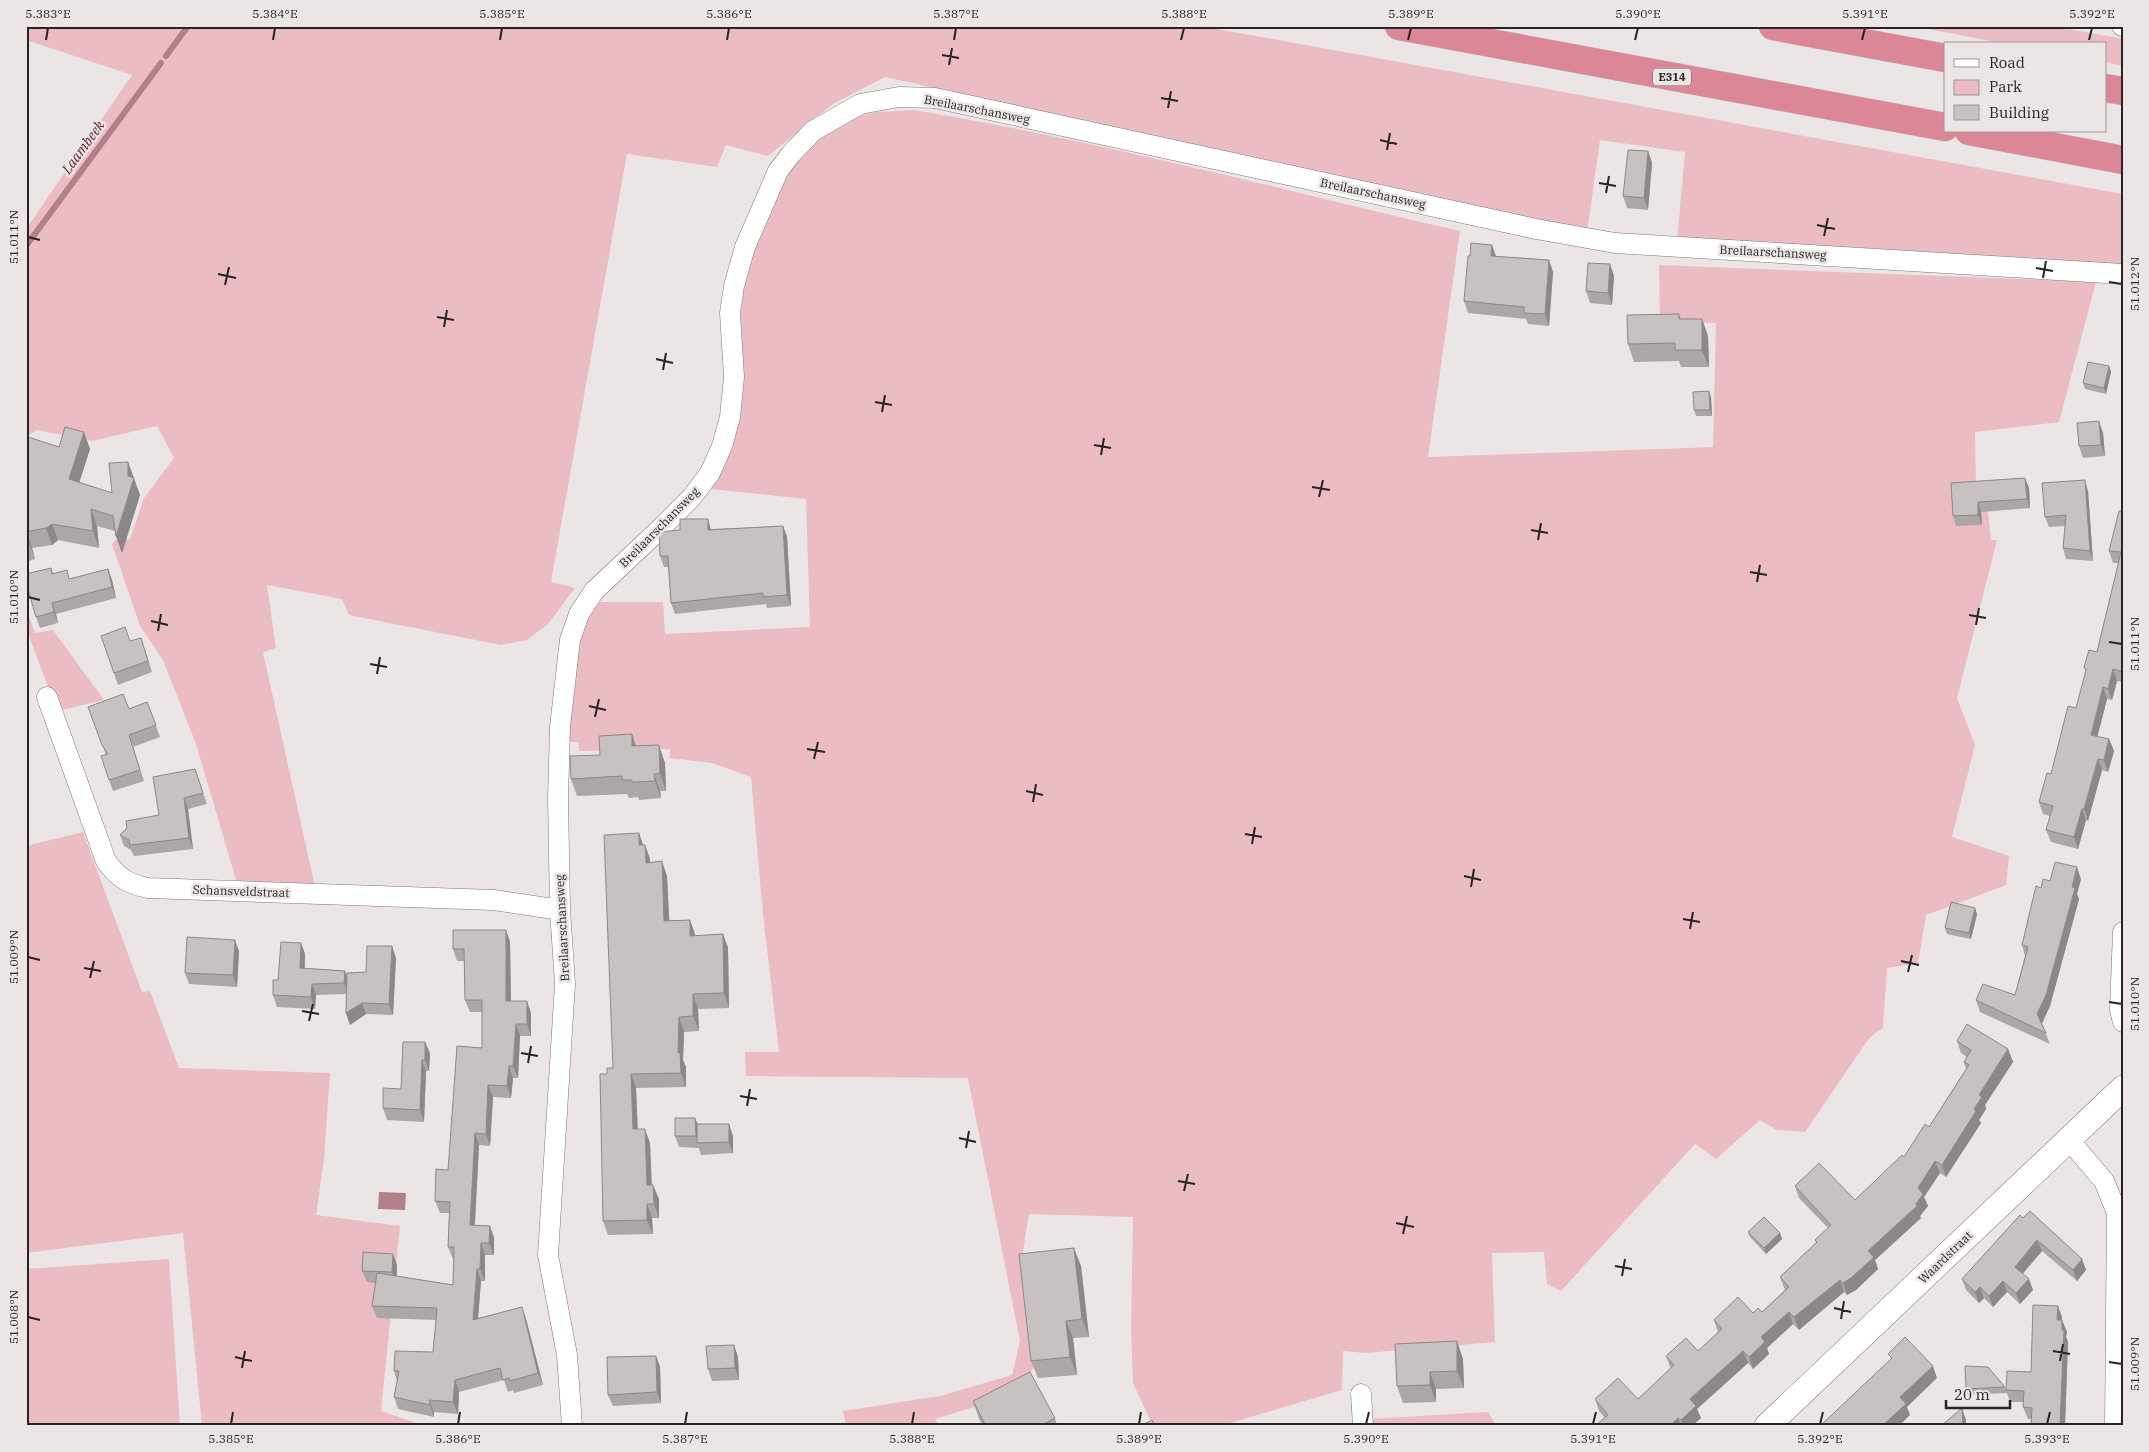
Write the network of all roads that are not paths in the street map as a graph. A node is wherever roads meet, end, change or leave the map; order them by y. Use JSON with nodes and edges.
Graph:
{"nodes":[{"id":1,"x":1399,"y":26,"type":"edge"},
{"id":2,"x":1773,"y":26,"type":"edge"},
{"id":3,"x":1944,"y":58,"type":"edge"},
{"id":4,"x":2106,"y":88,"type":"edge"},
{"id":5,"x":2123,"y":91,"type":"edge"},
{"id":6,"x":1944,"y":127,"type":"edge"},
{"id":7,"x":1973,"y":132,"type":"edge"},
{"id":8,"x":2123,"y":160,"type":"edge"},
{"id":9,"x":2123,"y":274,"type":"edge"},
{"id":10,"x":47,"y":697,"type":"dead end"},
{"id":11,"x":560,"y":910,"type":"junction"},
{"id":12,"x":2123,"y":932,"type":"edge"},
{"id":13,"x":2123,"y":1022,"type":"edge"},
{"id":14,"x":2123,"y":1088,"type":"edge"},
{"id":15,"x":2069,"y":1140,"type":"junction"},
{"id":16,"x":1361,"y":1394,"type":"dead end"},
{"id":17,"x":572,"y":1426,"type":"edge"},
{"id":18,"x":1363,"y":1426,"type":"edge"},
{"id":19,"x":1767,"y":1426,"type":"edge"},
{"id":20,"x":2115,"y":1426,"type":"edge"}],
"edges":[{"from":1,"to":6,"type":"highway","number":"E314"},
{"from":2,"to":3,"type":"highway"},
{"from":4,"to":5,"type":"highway"},
{"from":7,"to":8,"type":"highway"},
{"from":9,"to":11,"type":"street","name":"Breilaarschansweg"},
{"from":10,"to":11,"type":"street","name":"Schansveldstraat"},
{"from":11,"to":17,"type":"street","name":"Breilaarschansweg"},
{"from":12,"to":13,"type":"street"},
{"from":14,"to":15,"type":"street","name":"Waardstraat"},
{"from":15,"to":19,"type":"street","name":"Waardstraat"},
{"from":15,"to":20,"type":"street"},
{"from":16,"to":18,"type":"street"}]}
